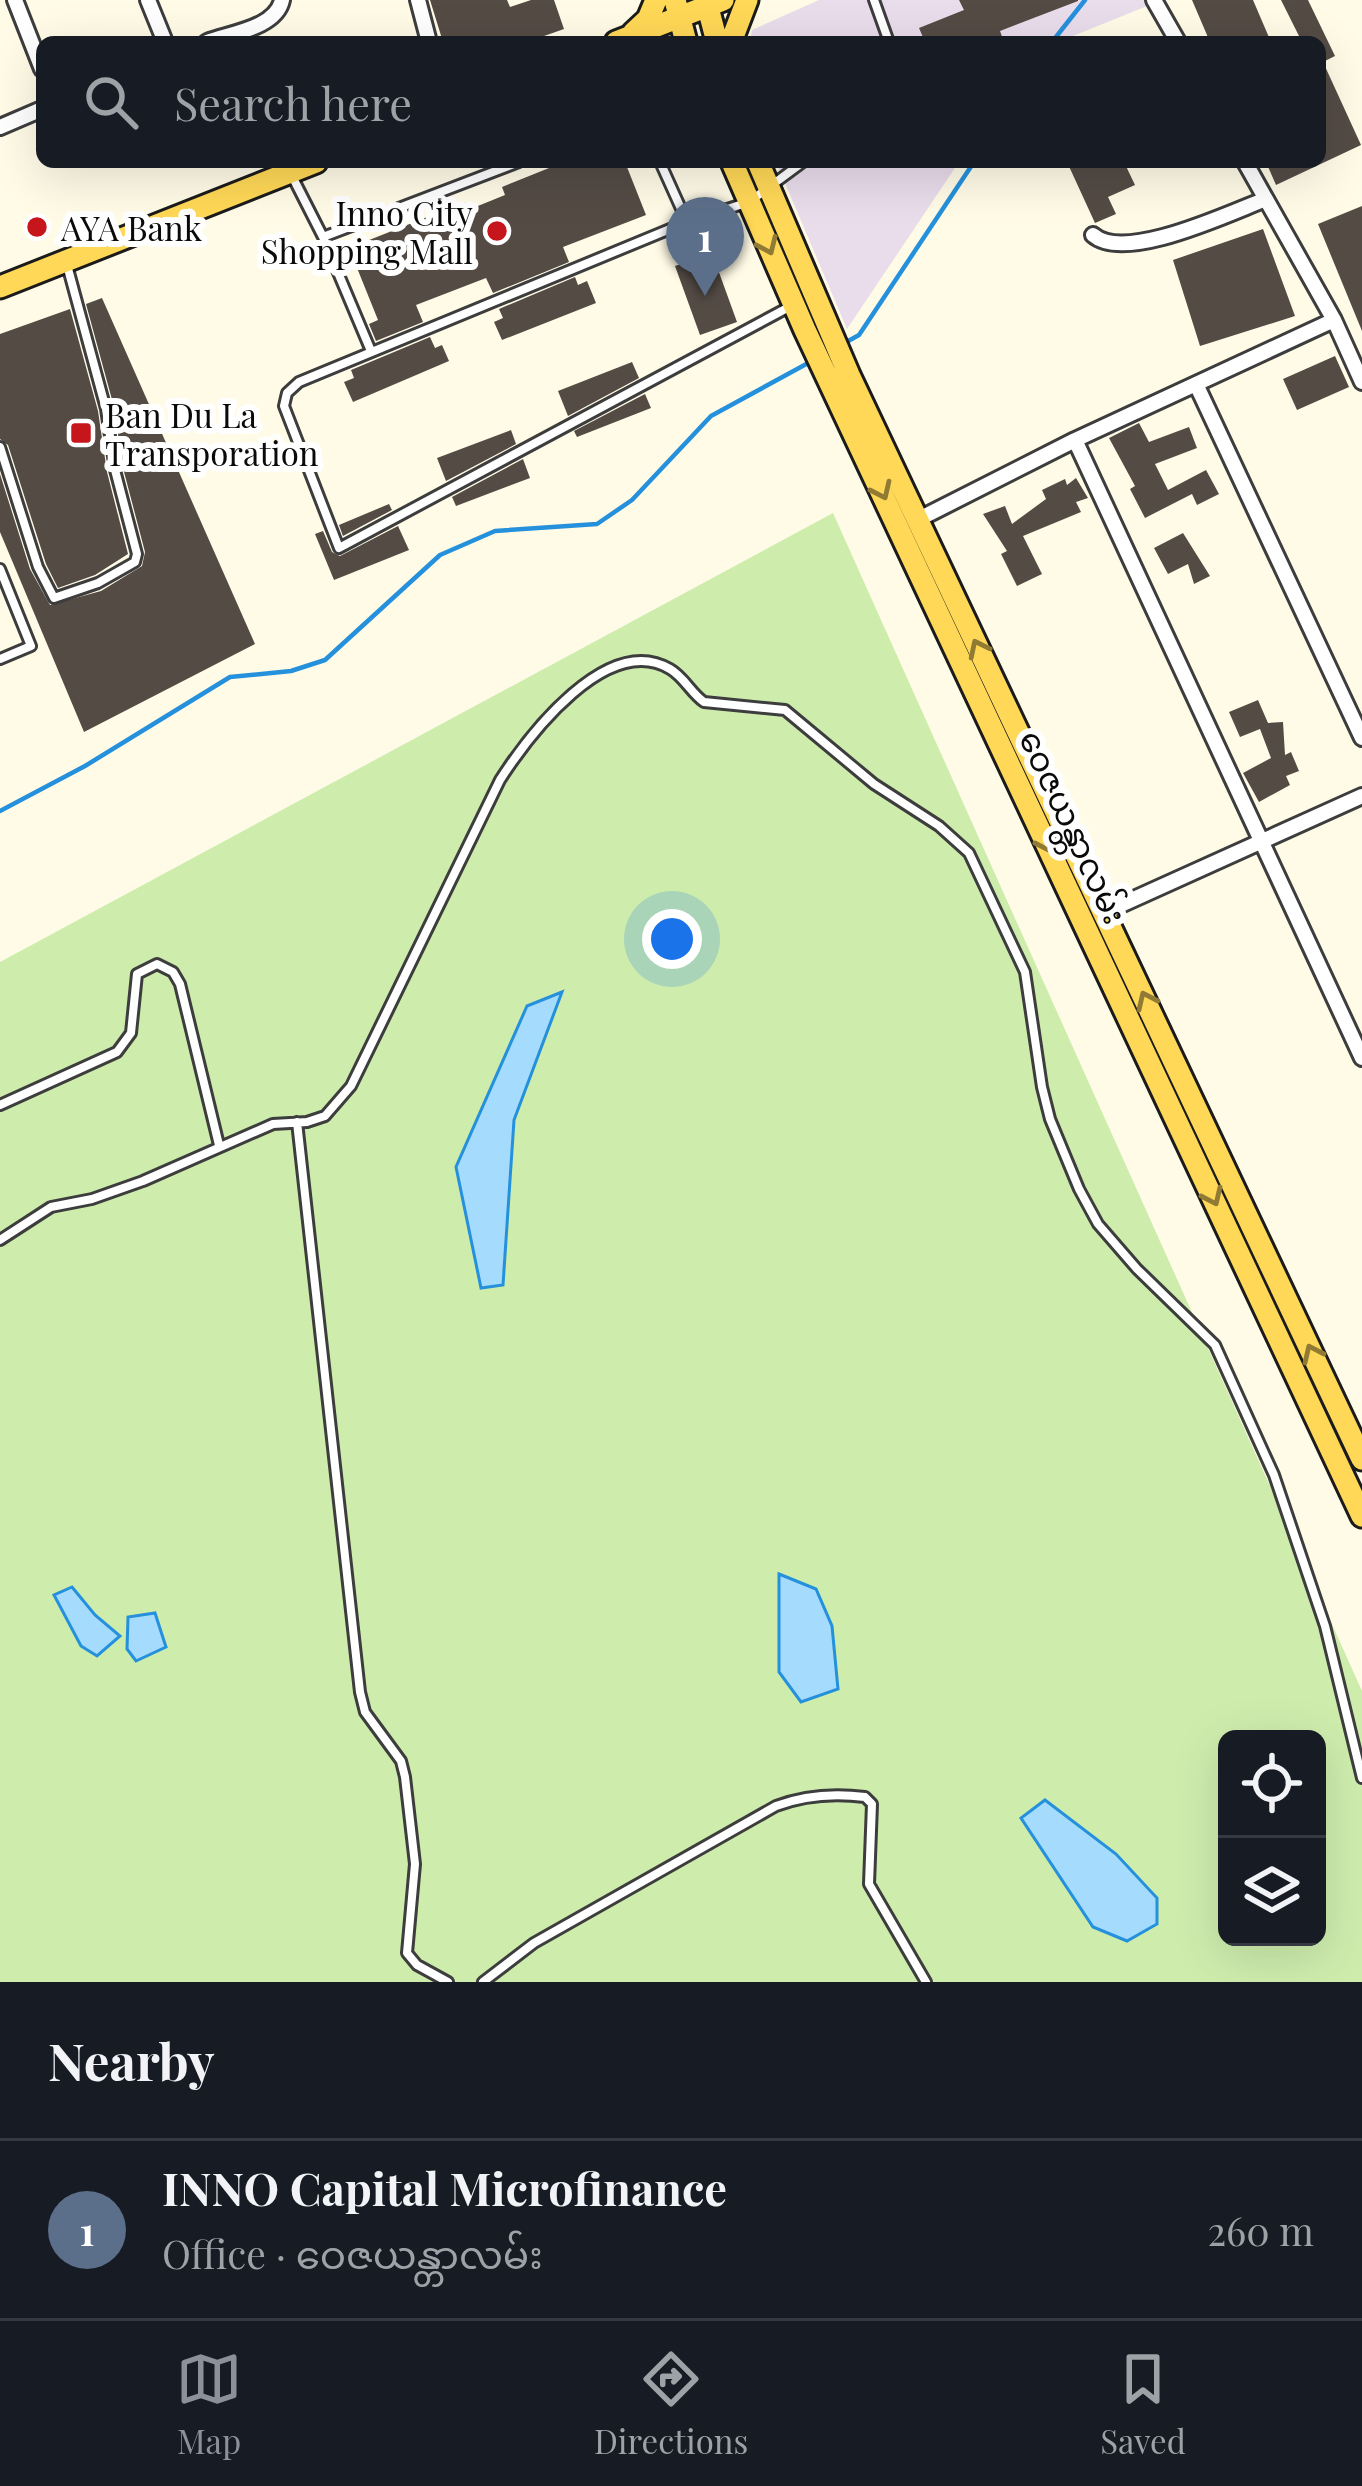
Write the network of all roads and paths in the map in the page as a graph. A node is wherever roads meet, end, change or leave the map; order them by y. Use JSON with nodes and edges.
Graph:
{"nodes":[{"id":1,"x":15,"y":0,"type":"edge"},
{"id":2,"x":148,"y":0,"type":"edge"},
{"id":3,"x":282,"y":0,"type":"edge"},
{"id":4,"x":418,"y":0,"type":"edge"},
{"id":5,"x":656,"y":0,"type":"edge"},
{"id":6,"x":747,"y":0,"type":"edge"},
{"id":7,"x":874,"y":0,"type":"edge"},
{"id":8,"x":712,"y":2,"type":"edge"},
{"id":9,"x":1157,"y":6,"type":"edge"},
{"id":10,"x":676,"y":9,"type":"edge"},
{"id":11,"x":163,"y":36,"type":"edge"},
{"id":12,"x":234,"y":36,"type":"edge"},
{"id":13,"x":427,"y":36,"type":"edge"},
{"id":14,"x":626,"y":36,"type":"edge"},
{"id":15,"x":627,"y":36,"type":"edge"},
{"id":16,"x":716,"y":36,"type":"edge"},
{"id":17,"x":733,"y":36,"type":"edge"},
{"id":18,"x":887,"y":36,"type":"edge"},
{"id":19,"x":1174,"y":36,"type":"edge"},
{"id":20,"x":36,"y":54,"type":"edge"},
{"id":21,"x":36,"y":112,"type":"edge"},
{"id":22,"x":0,"y":127,"type":"edge"},
{"id":23,"x":503,"y":168,"type":"edge"},
{"id":24,"x":663,"y":168,"type":"edge"},
{"id":25,"x":737,"y":168,"type":"edge"},
{"id":26,"x":758,"y":168,"type":"edge"},
{"id":27,"x":795,"y":168,"type":"edge"},
{"id":28,"x":1249,"y":168,"type":"edge"},
{"id":29,"x":278,"y":170,"type":"edge"},
{"id":30,"x":759,"y":196,"type":"junction"},
{"id":31,"x":1267,"y":199,"type":"junction"},
{"id":32,"x":687,"y":222,"type":"junction"},
{"id":33,"x":1093,"y":236,"type":"dead end"},
{"id":34,"x":323,"y":237,"type":"junction"},
{"id":35,"x":66,"y":263,"type":"junction"},
{"id":36,"x":0,"y":287,"type":"edge"},
{"id":37,"x":804,"y":300,"type":"junction"},
{"id":38,"x":1334,"y":320,"type":"junction"},
{"id":39,"x":371,"y":352,"type":"junction"},
{"id":40,"x":841,"y":380,"type":"junction"},
{"id":41,"x":1362,"y":382,"type":"edge"},
{"id":42,"x":1196,"y":384,"type":"junction"},
{"id":43,"x":1076,"y":440,"type":"junction"},
{"id":44,"x":0,"y":447,"type":"edge"},
{"id":45,"x":917,"y":520,"type":"junction"},
{"id":46,"x":0,"y":569,"type":"edge"},
{"id":47,"x":0,"y":658,"type":"edge"},
{"id":48,"x":1362,"y":738,"type":"edge"},
{"id":49,"x":1362,"y":796,"type":"edge"},
{"id":50,"x":1260,"y":843,"type":"junction"},
{"id":51,"x":1105,"y":912,"type":"junction"},
{"id":52,"x":1362,"y":1058,"type":"edge"},
{"id":53,"x":0,"y":1105,"type":"edge"},
{"id":54,"x":297,"y":1122,"type":"junction"},
{"id":55,"x":219,"y":1145,"type":"junction"},
{"id":56,"x":0,"y":1240,"type":"edge"},
{"id":57,"x":1362,"y":1459,"type":"edge"},
{"id":58,"x":1362,"y":1516,"type":"edge"},
{"id":59,"x":1362,"y":1778,"type":"edge"},
{"id":60,"x":448,"y":1982,"type":"edge"},
{"id":61,"x":483,"y":1982,"type":"edge"},
{"id":62,"x":926,"y":1982,"type":"edge"}],
"edges":[{"from":1,"to":20,"type":"street"},
{"from":2,"to":11,"type":"street"},
{"from":3,"to":12,"type":"street"},
{"from":4,"to":13,"type":"street"},
{"from":5,"to":14,"type":"main road"},
{"from":6,"to":17,"type":"main road"},
{"from":7,"to":18,"type":"lane"},
{"from":8,"to":10,"type":"main road"},
{"from":8,"to":16,"type":"main road"},
{"from":9,"to":19,"type":"street"},
{"from":10,"to":15,"type":"main road"},
{"from":21,"to":22,"type":"street"},
{"from":23,"to":34,"type":"lane"},
{"from":24,"to":32,"type":"lane"},
{"from":25,"to":30,"type":"main road","name":"ဝေဇယန္တာလမ်း"},
{"from":26,"to":30,"type":"main road","name":"ဝေဇယန္တာလမ်း"},
{"from":27,"to":30,"type":"lane"},
{"from":28,"to":31,"type":"street"},
{"from":29,"to":34,"type":"lane"},
{"from":29,"to":35,"type":"main road"},
{"from":30,"to":32,"type":"lane"},
{"from":30,"to":37,"type":"main road","name":"ဝေဇယန္တာလမ်း"},
{"from":31,"to":33,"type":"street"},
{"from":31,"to":38,"type":"street"},
{"from":32,"to":39,"type":"lane"},
{"from":34,"to":39,"type":"lane"},
{"from":35,"to":36,"type":"main road"},
{"from":35,"to":44,"type":"lane"},
{"from":37,"to":39,"type":"lane"},
{"from":37,"to":40,"type":"main road","name":"ဝေဇယန္တာလမ်း"},
{"from":38,"to":41,"type":"street"},
{"from":38,"to":42,"type":"street"},
{"from":40,"to":45,"type":"main road","name":"ဝေဇယန္တာလမ်း"},
{"from":40,"to":58,"type":"main road","name":"ဝေဇယန္တာလမ်း","one_way":true},
{"from":42,"to":43,"type":"street"},
{"from":42,"to":48,"type":"street"},
{"from":43,"to":45,"type":"street"},
{"from":43,"to":50,"type":"street"},
{"from":51,"to":45,"type":"main road","name":"ဝေဇယန္တာလမ်း","one_way":true},
{"from":46,"to":47,"type":"lane"},
{"from":49,"to":50,"type":"street"},
{"from":50,"to":51,"type":"street"},
{"from":50,"to":52,"type":"street"},
{"from":57,"to":51,"type":"main road","name":"ဝေဇယန္တာလမ်း","one_way":true},
{"from":53,"to":55,"type":"lane"},
{"from":54,"to":55,"type":"lane"},
{"from":54,"to":59,"type":"lane"},
{"from":54,"to":60,"type":"lane"},
{"from":55,"to":56,"type":"lane"},
{"from":61,"to":62,"type":"lane"}]}
